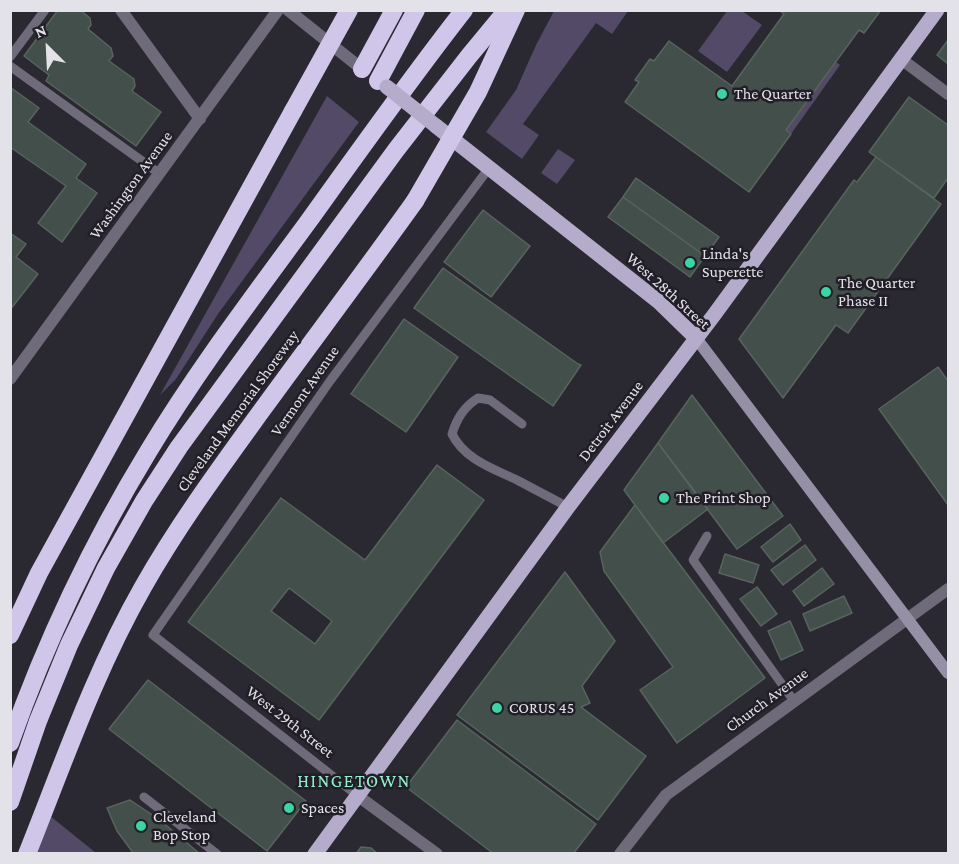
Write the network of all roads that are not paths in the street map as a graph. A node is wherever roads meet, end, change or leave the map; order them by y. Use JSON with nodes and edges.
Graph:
{"nodes":[{"id":1,"x":45,"y":10,"type":"edge"},
{"id":2,"x":121,"y":10,"type":"edge"},
{"id":3,"x":278,"y":10,"type":"edge"},
{"id":4,"x":288,"y":10,"type":"edge"},
{"id":5,"x":349,"y":10,"type":"edge"},
{"id":6,"x":394,"y":10,"type":"edge"},
{"id":7,"x":416,"y":10,"type":"edge"},
{"id":8,"x":464,"y":10,"type":"edge"},
{"id":9,"x":507,"y":10,"type":"edge"},
{"id":10,"x":516,"y":10,"type":"edge"},
{"id":11,"x":937,"y":10,"type":"edge"},
{"id":12,"x":10,"y":57,"type":"edge"},
{"id":13,"x":902,"y":59,"type":"junction"},
{"id":14,"x":10,"y":66,"type":"edge"},
{"id":15,"x":362,"y":69,"type":"junction"},
{"id":16,"x":382,"y":84,"type":"junction"},
{"id":17,"x":948,"y":94,"type":"edge"},
{"id":18,"x":200,"y":119,"type":"junction"},
{"id":19,"x":489,"y":168,"type":"junction"},
{"id":20,"x":160,"y":174,"type":"junction"},
{"id":21,"x":696,"y":338,"type":"junction"},
{"id":22,"x":10,"y":379,"type":"edge"},
{"id":23,"x":522,"y":424,"type":"dead end"},
{"id":24,"x":568,"y":507,"type":"junction"},
{"id":25,"x":707,"y":536,"type":"dead end"},
{"id":26,"x":948,"y":589,"type":"edge"},
{"id":27,"x":908,"y":618,"type":"junction"},
{"id":28,"x":10,"y":635,"type":"edge"},
{"id":29,"x":153,"y":635,"type":"joint"},
{"id":30,"x":948,"y":673,"type":"edge"},
{"id":31,"x":794,"y":701,"type":"junction"},
{"id":32,"x":10,"y":742,"type":"edge"},
{"id":33,"x":358,"y":796,"type":"junction"},
{"id":34,"x":144,"y":797,"type":"dead end"},
{"id":35,"x":10,"y":802,"type":"edge"},
{"id":36,"x":27,"y":854,"type":"edge"},
{"id":37,"x":217,"y":854,"type":"edge"},
{"id":38,"x":315,"y":854,"type":"edge"},
{"id":39,"x":437,"y":854,"type":"edge"},
{"id":40,"x":620,"y":854,"type":"edge"}],
"edges":[{"from":1,"to":12,"type":"lane"},
{"from":2,"to":18,"type":"street"},
{"from":3,"to":18,"type":"street","name":"Washington Avenue"},
{"from":4,"to":15,"type":"street","name":"West 28th Street"},
{"from":5,"to":28,"type":"highway","bridge":true},
{"from":6,"to":15,"type":"highway"},
{"from":7,"to":16,"type":"highway"},
{"from":8,"to":32,"type":"highway"},
{"from":9,"to":35,"type":"highway"},
{"from":10,"to":36,"type":"highway","name":"Cleveland Memorial Shoreway","bridge":true},
{"from":11,"to":13,"type":"main road","name":"Detroit Avenue"},
{"from":13,"to":17,"type":"street"},
{"from":13,"to":21,"type":"main road","name":"Detroit Avenue"},
{"from":14,"to":20,"type":"lane"},
{"from":15,"to":16,"type":"main road","name":"West 28th Street"},
{"from":16,"to":19,"type":"main road","name":"West 28th Street","bridge":true},
{"from":18,"to":20,"type":"street","name":"Washington Avenue"},
{"from":19,"to":21,"type":"main road","name":"West 28th Street"},
{"from":19,"to":29,"type":"lane","name":"Vermont Avenue"},
{"from":20,"to":22,"type":"street","name":"Washington Avenue"},
{"from":21,"to":24,"type":"main road","name":"Detroit Avenue"},
{"from":21,"to":27,"type":"street","name":"West 28th Street"},
{"from":23,"to":24,"type":"lane"},
{"from":24,"to":33,"type":"main road","name":"Detroit Avenue"},
{"from":25,"to":31,"type":"lane"},
{"from":26,"to":27,"type":"street","name":"Church Avenue"},
{"from":27,"to":30,"type":"street","name":"West 28th Street"},
{"from":27,"to":31,"type":"street","name":"Church Avenue"},
{"from":29,"to":33,"type":"lane","name":"West 29th Street"},
{"from":31,"to":40,"type":"street","name":"Church Avenue"},
{"from":33,"to":38,"type":"main road","name":"Detroit Avenue"},
{"from":33,"to":39,"type":"street","name":"West 29th Street"},
{"from":34,"to":37,"type":"lane"}]}
